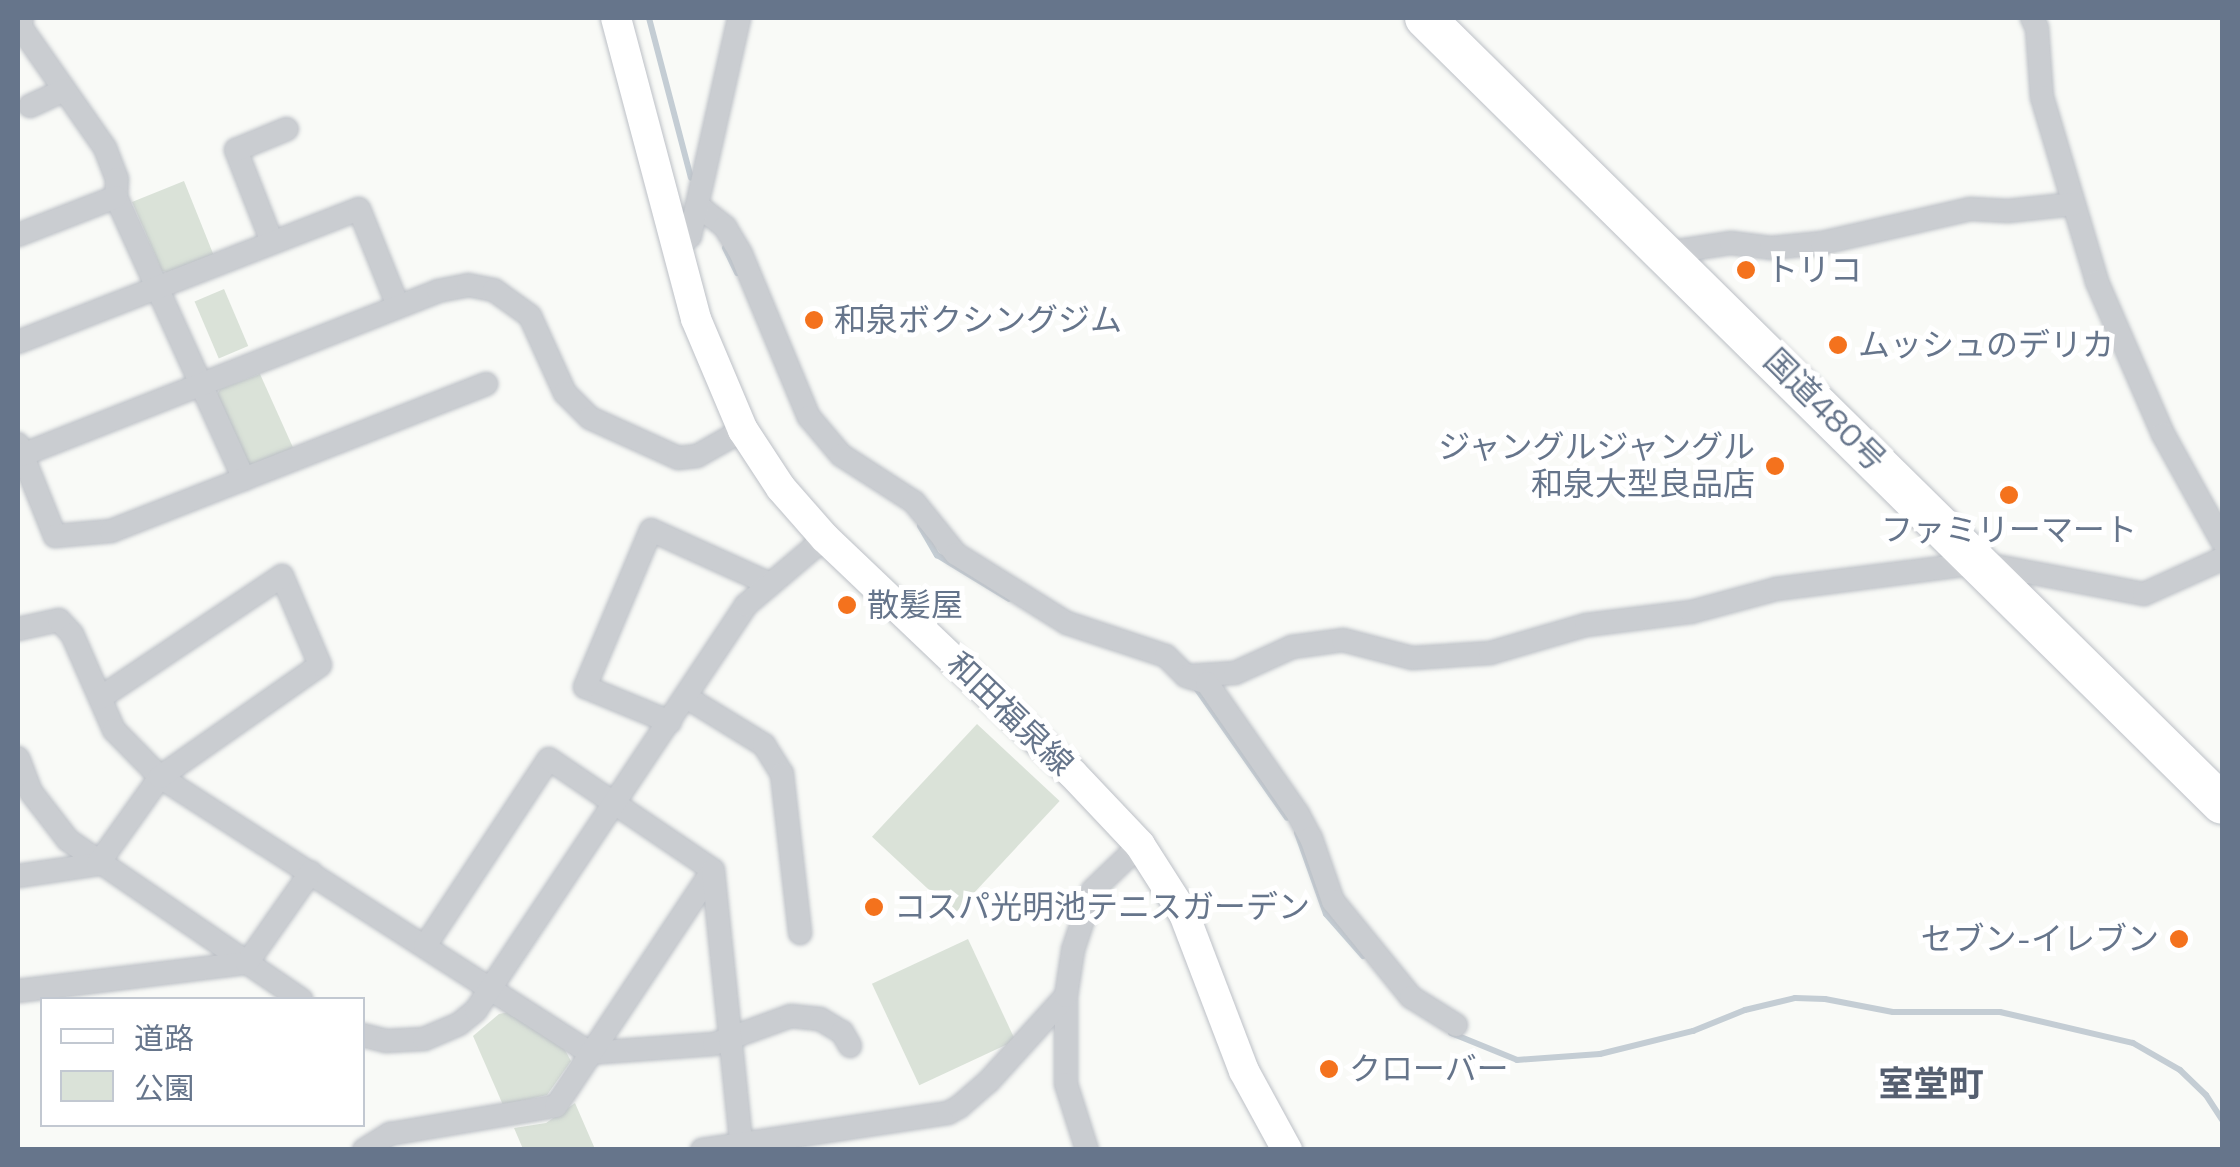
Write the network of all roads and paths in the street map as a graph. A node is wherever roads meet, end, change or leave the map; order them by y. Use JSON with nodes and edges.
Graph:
{"nodes":[{"id":1,"x":22,"y":18,"type":"edge"},
{"id":2,"x":616,"y":18,"type":"edge"},
{"id":3,"x":740,"y":18,"type":"edge"},
{"id":4,"x":1425,"y":18,"type":"edge"},
{"id":5,"x":2032,"y":18,"type":"edge"},
{"id":6,"x":65,"y":90,"type":"junction"},
{"id":7,"x":30,"y":106,"type":"dead end"},
{"id":8,"x":287,"y":130,"type":"dead end"},
{"id":9,"x":116,"y":196,"type":"junction"},
{"id":10,"x":2074,"y":204,"type":"junction"},
{"id":11,"x":697,"y":205,"type":"junction"},
{"id":12,"x":18,"y":236,"type":"edge"},
{"id":13,"x":272,"y":242,"type":"junction"},
{"id":14,"x":678,"y":247,"type":"junction"},
{"id":15,"x":1664,"y":253,"type":"junction"},
{"id":16,"x":158,"y":286,"type":"junction"},
{"id":17,"x":398,"y":306,"type":"junction"},
{"id":18,"x":18,"y":342,"type":"edge"},
{"id":19,"x":201,"y":384,"type":"junction"},
{"id":20,"x":486,"y":384,"type":"dead end"},
{"id":21,"x":744,"y":430,"type":"junction"},
{"id":22,"x":20,"y":449,"type":"edge"},
{"id":23,"x":244,"y":479,"type":"junction"},
{"id":24,"x":825,"y":538,"type":"junction"},
{"id":25,"x":2222,"y":541,"type":"edge"},
{"id":26,"x":2222,"y":559,"type":"edge"},
{"id":27,"x":1980,"y":562,"type":"junction"},
{"id":28,"x":770,"y":584,"type":"junction"},
{"id":29,"x":18,"y":629,"type":"edge"},
{"id":30,"x":1186,"y":676,"type":"junction"},
{"id":31,"x":102,"y":697,"type":"junction"},
{"id":32,"x":686,"y":698,"type":"junction"},
{"id":33,"x":670,"y":722,"type":"junction"},
{"id":34,"x":18,"y":758,"type":"edge"},
{"id":35,"x":160,"y":777,"type":"junction"},
{"id":36,"x":616,"y":804,"type":"junction"},
{"id":37,"x":2222,"y":804,"type":"edge"},
{"id":38,"x":1140,"y":845,"type":"junction"},
{"id":39,"x":98,"y":864,"type":"junction"},
{"id":40,"x":713,"y":870,"type":"junction"},
{"id":41,"x":311,"y":872,"type":"junction"},
{"id":42,"x":18,"y":876,"type":"edge"},
{"id":43,"x":800,"y":932,"type":"dead end"},
{"id":44,"x":425,"y":946,"type":"junction"},
{"id":45,"x":247,"y":963,"type":"junction"},
{"id":46,"x":18,"y":991,"type":"edge"},
{"id":47,"x":490,"y":992,"type":"junction"},
{"id":48,"x":1066,"y":996,"type":"junction"},
{"id":49,"x":298,"y":997,"type":"edge"},
{"id":50,"x":1456,"y":1025,"type":"dead end"},
{"id":51,"x":365,"y":1036,"type":"edge"},
{"id":52,"x":732,"y":1038,"type":"junction"},
{"id":53,"x":850,"y":1046,"type":"dead end"},
{"id":54,"x":590,"y":1053,"type":"junction"},
{"id":55,"x":741,"y":1141,"type":"junction"},
{"id":56,"x":364,"y":1150,"type":"edge"},
{"id":57,"x":702,"y":1150,"type":"edge"},
{"id":58,"x":1086,"y":1150,"type":"edge"},
{"id":59,"x":1286,"y":1150,"type":"edge"}],
"edges":[{"from":1,"to":6,"type":"street"},
{"from":2,"to":14,"type":"main road","name":"和田福泉線"},
{"from":3,"to":11,"type":"street"},
{"from":4,"to":15,"type":"highway","name":"国道480号"},
{"from":5,"to":10,"type":"street"},
{"from":6,"to":7,"type":"street"},
{"from":6,"to":9,"type":"street"},
{"from":8,"to":13,"type":"street"},
{"from":9,"to":12,"type":"street"},
{"from":9,"to":16,"type":"street"},
{"from":10,"to":15,"type":"street"},
{"from":10,"to":25,"type":"street"},
{"from":11,"to":14,"type":"street"},
{"from":11,"to":30,"type":"street"},
{"from":13,"to":16,"type":"street"},
{"from":13,"to":17,"type":"street"},
{"from":14,"to":21,"type":"main road","name":"和田福泉線"},
{"from":15,"to":27,"type":"highway","name":"国道480号"},
{"from":16,"to":18,"type":"street"},
{"from":16,"to":19,"type":"street"},
{"from":17,"to":19,"type":"street"},
{"from":17,"to":21,"type":"street"},
{"from":19,"to":22,"type":"street"},
{"from":19,"to":23,"type":"street"},
{"from":20,"to":23,"type":"street"},
{"from":21,"to":24,"type":"main road","name":"和田福泉線"},
{"from":22,"to":23,"type":"street"},
{"from":24,"to":28,"type":"street"},
{"from":24,"to":38,"type":"main road","name":"和田福泉線"},
{"from":26,"to":27,"type":"street"},
{"from":27,"to":30,"type":"street"},
{"from":27,"to":37,"type":"highway","name":"国道480号"},
{"from":28,"to":32,"type":"street"},
{"from":28,"to":33,"type":"street"},
{"from":29,"to":31,"type":"street"},
{"from":30,"to":50,"type":"street"},
{"from":31,"to":35,"type":"street"},
{"from":31,"to":35,"type":"street"},
{"from":32,"to":33,"type":"street"},
{"from":32,"to":43,"type":"street"},
{"from":33,"to":36,"type":"street"},
{"from":34,"to":39,"type":"street"},
{"from":35,"to":39,"type":"street"},
{"from":35,"to":41,"type":"street"},
{"from":36,"to":40,"type":"street"},
{"from":36,"to":44,"type":"street"},
{"from":36,"to":47,"type":"street"},
{"from":38,"to":48,"type":"street"},
{"from":38,"to":59,"type":"main road","name":"和田福泉線"},
{"from":39,"to":42,"type":"street"},
{"from":39,"to":45,"type":"street"},
{"from":40,"to":52,"type":"street"},
{"from":40,"to":54,"type":"street"},
{"from":41,"to":44,"type":"street"},
{"from":41,"to":45,"type":"street"},
{"from":44,"to":47,"type":"street"},
{"from":45,"to":46,"type":"street"},
{"from":45,"to":49,"type":"street"},
{"from":47,"to":51,"type":"street"},
{"from":47,"to":54,"type":"street"},
{"from":48,"to":55,"type":"street"},
{"from":48,"to":58,"type":"street"},
{"from":52,"to":53,"type":"street"},
{"from":52,"to":54,"type":"street"},
{"from":52,"to":55,"type":"street"},
{"from":54,"to":56,"type":"street"},
{"from":55,"to":57,"type":"street"}]}
